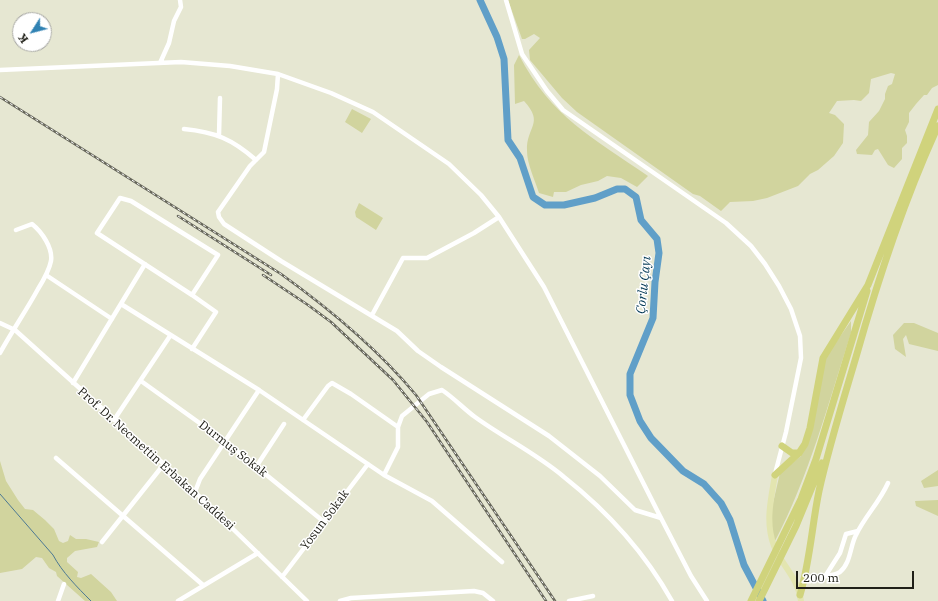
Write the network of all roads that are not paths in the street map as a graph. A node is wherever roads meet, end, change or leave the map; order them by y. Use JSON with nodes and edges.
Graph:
{"nodes":[{"id":1,"x":180,"y":0,"type":"edge"},
{"id":2,"x":506,"y":0,"type":"edge"},
{"id":3,"x":160,"y":63,"type":"junction"},
{"id":4,"x":0,"y":70,"type":"edge"},
{"id":5,"x":278,"y":74,"type":"junction"},
{"id":6,"x":220,"y":98,"type":"dead end"},
{"id":7,"x":938,"y":109,"type":"edge"},
{"id":8,"x":938,"y":126,"type":"edge"},
{"id":9,"x":184,"y":130,"type":"dead end"},
{"id":10,"x":219,"y":135,"type":"junction"},
{"id":11,"x":256,"y":160,"type":"junction"},
{"id":12,"x":499,"y":216,"type":"junction"},
{"id":13,"x":891,"y":225,"type":"junction"},
{"id":14,"x":16,"y":230,"type":"dead end"},
{"id":15,"x":145,"y":264,"type":"junction"},
{"id":16,"x":46,"y":275,"type":"junction"},
{"id":17,"x":192,"y":295,"type":"junction"},
{"id":18,"x":121,"y":304,"type":"junction"},
{"id":19,"x":372,"y":315,"type":"junction"},
{"id":20,"x":112,"y":319,"type":"junction"},
{"id":21,"x":0,"y":323,"type":"edge"},
{"id":22,"x":15,"y":330,"type":"junction"},
{"id":23,"x":170,"y":336,"type":"junction"},
{"id":24,"x":192,"y":349,"type":"junction"},
{"id":25,"x":0,"y":353,"type":"edge"},
{"id":26,"x":141,"y":381,"type":"junction"},
{"id":27,"x":73,"y":383,"type":"junction"},
{"id":28,"x":259,"y":390,"type":"junction"},
{"id":29,"x":114,"y":420,"type":"junction"},
{"id":30,"x":303,"y":420,"type":"junction"},
{"id":31,"x":284,"y":424,"type":"dead end"},
{"id":32,"x":398,"y":427,"type":"junction"},
{"id":33,"x":833,"y":434,"type":"junction"},
{"id":34,"x":226,"y":442,"type":"junction"},
{"id":35,"x":782,"y":446,"type":"junction"},
{"id":36,"x":799,"y":453,"type":"junction"},
{"id":37,"x":56,"y":458,"type":"dead end"},
{"id":38,"x":164,"y":464,"type":"junction"},
{"id":39,"x":368,"y":464,"type":"junction"},
{"id":40,"x":256,"y":467,"type":"junction"},
{"id":41,"x":384,"y":475,"type":"junction"},
{"id":42,"x":775,"y":475,"type":"junction"},
{"id":43,"x":888,"y":483,"type":"dead end"},
{"id":44,"x":195,"y":492,"type":"junction"},
{"id":45,"x":123,"y":516,"type":"junction"},
{"id":46,"x":661,"y":518,"type":"junction"},
{"id":47,"x":323,"y":521,"type":"junction"},
{"id":48,"x":793,"y":525,"type":"junction"},
{"id":49,"x":858,"y":531,"type":"junction"},
{"id":50,"x":102,"y":542,"type":"dead end"},
{"id":51,"x":258,"y":553,"type":"junction"},
{"id":52,"x":502,"y":562,"type":"dead end"},
{"id":53,"x":826,"y":575,"type":"junction"},
{"id":54,"x":282,"y":577,"type":"junction"},
{"id":55,"x":804,"y":580,"type":"junction"},
{"id":56,"x":64,"y":584,"type":"dead end"},
{"id":57,"x":203,"y":585,"type":"junction"},
{"id":58,"x":593,"y":596,"type":"dead end"},
{"id":59,"x":800,"y":599,"type":"edge"},
{"id":60,"x":58,"y":601,"type":"edge"},
{"id":61,"x":178,"y":601,"type":"edge"},
{"id":62,"x":307,"y":601,"type":"edge"},
{"id":63,"x":340,"y":601,"type":"edge"},
{"id":64,"x":493,"y":601,"type":"edge"},
{"id":65,"x":569,"y":601,"type":"edge"},
{"id":66,"x":672,"y":601,"type":"edge"},
{"id":67,"x":708,"y":601,"type":"edge"},
{"id":68,"x":751,"y":601,"type":"edge"},
{"id":69,"x":759,"y":601,"type":"edge"}],
"edges":[{"from":1,"to":3,"type":"street"},
{"from":2,"to":35,"type":"street"},
{"from":3,"to":4,"type":"street"},
{"from":3,"to":5,"type":"street"},
{"from":5,"to":11,"type":"street"},
{"from":5,"to":12,"type":"street"},
{"from":6,"to":10,"type":"street"},
{"from":7,"to":13,"type":"highway"},
{"from":8,"to":33,"type":"highway"},
{"from":9,"to":10,"type":"street"},
{"from":10,"to":11,"type":"street"},
{"from":11,"to":19,"type":"street"},
{"from":12,"to":19,"type":"street"},
{"from":12,"to":46,"type":"street"},
{"from":13,"to":36,"type":"highway"},
{"from":13,"to":48,"type":"highway"},
{"from":14,"to":16,"type":"street"},
{"from":15,"to":17,"type":"street"},
{"from":15,"to":17,"type":"street"},
{"from":15,"to":18,"type":"street"},
{"from":16,"to":20,"type":"street"},
{"from":16,"to":22,"type":"street"},
{"from":17,"to":24,"type":"street"},
{"from":18,"to":20,"type":"street"},
{"from":18,"to":23,"type":"street"},
{"from":19,"to":46,"type":"street"},
{"from":20,"to":27,"type":"street"},
{"from":21,"to":22,"type":"street","name":"Prof. Dr. Necmettin Erbakan Caddesi"},
{"from":22,"to":25,"type":"street"},
{"from":22,"to":27,"type":"street","name":"Prof. Dr. Necmettin Erbakan Caddesi"},
{"from":23,"to":24,"type":"street"},
{"from":23,"to":26,"type":"street"},
{"from":24,"to":28,"type":"street"},
{"from":26,"to":29,"type":"street"},
{"from":26,"to":34,"type":"street","name":"Durmuş Sokak"},
{"from":27,"to":29,"type":"street","name":"Prof. Dr. Necmettin Erbakan Caddesi"},
{"from":28,"to":30,"type":"street"},
{"from":28,"to":34,"type":"street"},
{"from":29,"to":38,"type":"street","name":"Prof. Dr. Necmettin Erbakan Caddesi"},
{"from":30,"to":32,"type":"street"},
{"from":30,"to":39,"type":"street"},
{"from":31,"to":40,"type":"street"},
{"from":32,"to":41,"type":"street"},
{"from":32,"to":66,"type":"street"},
{"from":33,"to":48,"type":"highway"},
{"from":33,"to":55,"type":"highway"},
{"from":34,"to":40,"type":"street","name":"Durmuş Sokak"},
{"from":34,"to":44,"type":"street"},
{"from":35,"to":36,"type":"highway"},
{"from":35,"to":42,"type":"street"},
{"from":36,"to":42,"type":"highway"},
{"from":37,"to":45,"type":"street"},
{"from":38,"to":44,"type":"street","name":"Prof. Dr. Necmettin Erbakan Caddesi"},
{"from":38,"to":45,"type":"street"},
{"from":39,"to":41,"type":"street"},
{"from":39,"to":47,"type":"street","name":"Yosun Sokak"},
{"from":40,"to":47,"type":"street","name":"Durmuş Sokak"},
{"from":41,"to":52,"type":"street"},
{"from":42,"to":59,"type":"main road"},
{"from":43,"to":49,"type":"street"},
{"from":44,"to":51,"type":"street","name":"Prof. Dr. Necmettin Erbakan Caddesi"},
{"from":45,"to":50,"type":"street"},
{"from":45,"to":57,"type":"street"},
{"from":46,"to":67,"type":"street"},
{"from":47,"to":54,"type":"street","name":"Yosun Sokak"},
{"from":48,"to":68,"type":"highway"},
{"from":48,"to":69,"type":"highway"},
{"from":49,"to":53,"type":"street"},
{"from":49,"to":53,"type":"street"},
{"from":51,"to":54,"type":"street","name":"Prof. Dr. Necmettin Erbakan Caddesi"},
{"from":51,"to":57,"type":"street"},
{"from":53,"to":55,"type":"street"},
{"from":54,"to":62,"type":"street","name":"Prof. Dr. Necmettin Erbakan Caddesi"},
{"from":55,"to":59,"type":"highway"},
{"from":56,"to":60,"type":"street"},
{"from":57,"to":61,"type":"street"},
{"from":58,"to":65,"type":"street"},
{"from":63,"to":64,"type":"street"}]}
